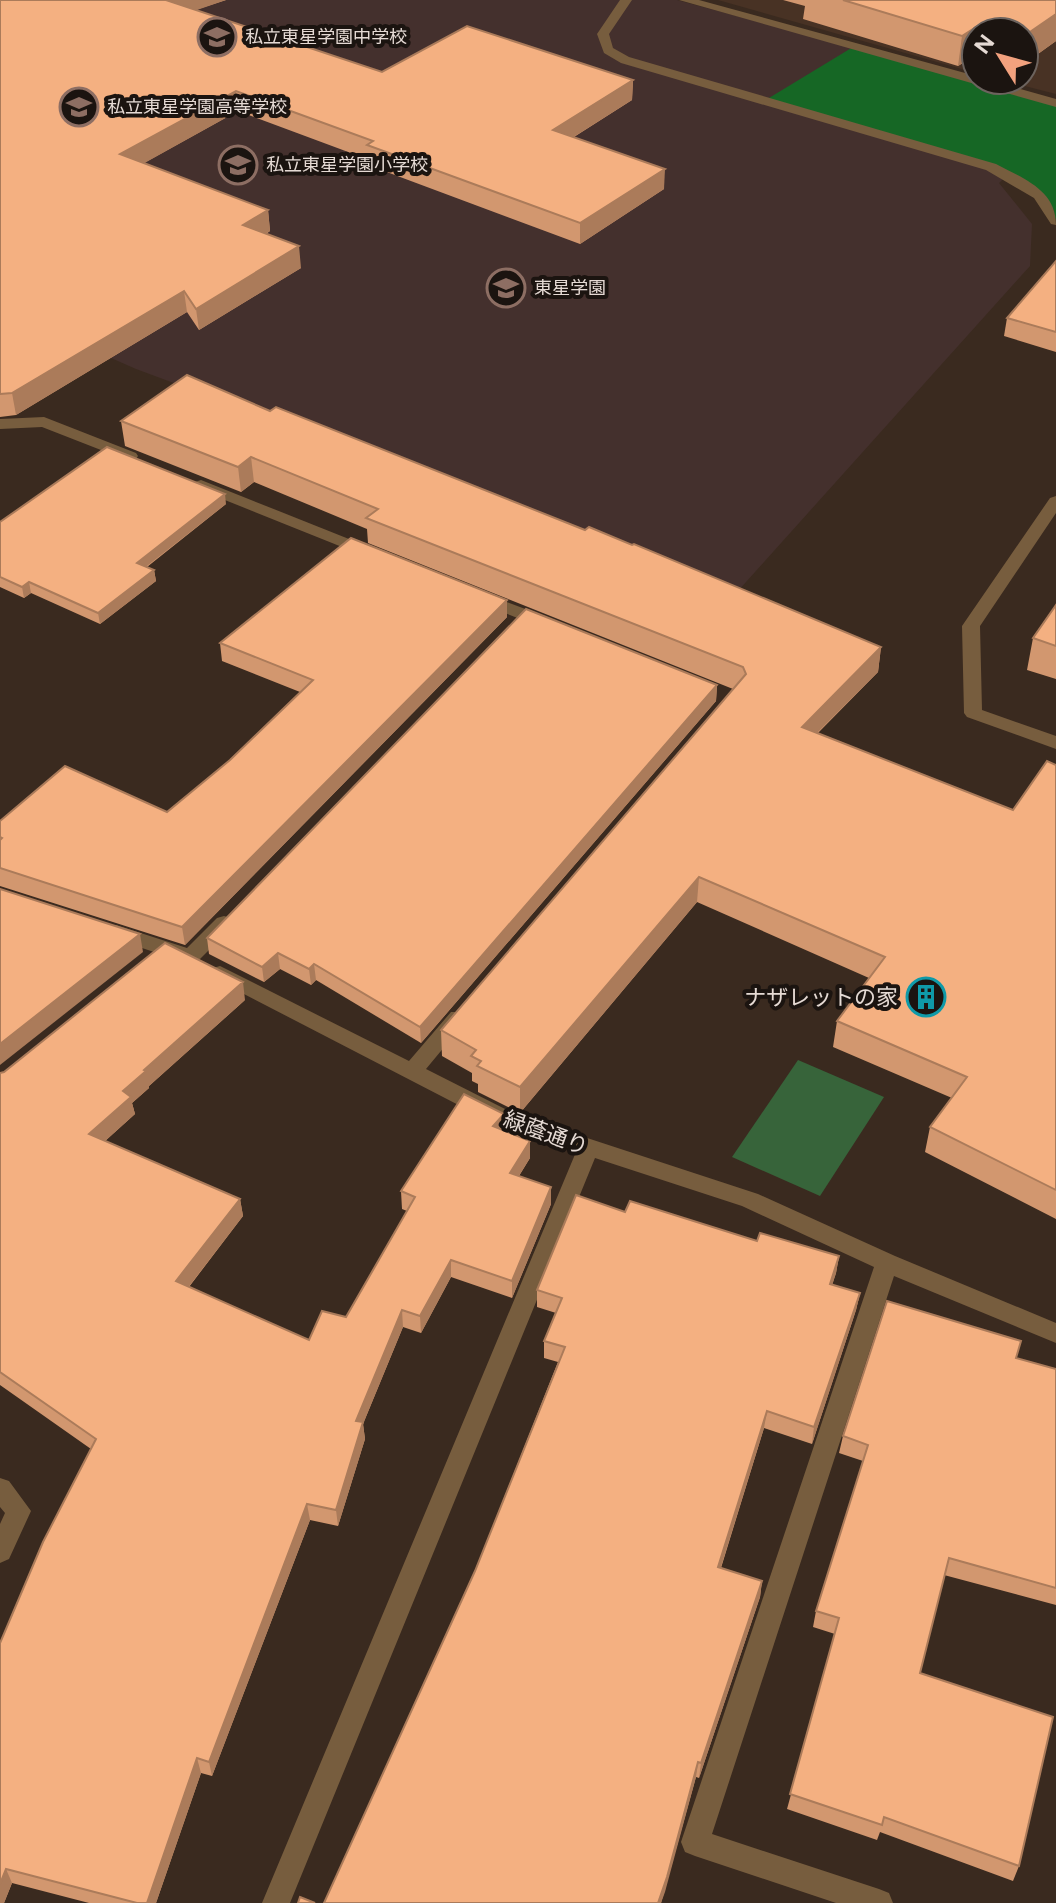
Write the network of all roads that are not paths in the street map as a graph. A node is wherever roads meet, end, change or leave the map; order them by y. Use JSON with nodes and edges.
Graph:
{"nodes":[{"id":1,"x":626,"y":0,"type":"edge"},
{"id":2,"x":685,"y":0,"type":"edge"},
{"id":3,"x":1056,"y":103,"type":"edge"},
{"id":4,"x":1056,"y":221,"type":"edge"},
{"id":5,"x":0,"y":424,"type":"edge"},
{"id":6,"x":146,"y":462,"type":"edge"},
{"id":7,"x":189,"y":480,"type":"edge"},
{"id":8,"x":1056,"y":501,"type":"edge"},
{"id":9,"x":392,"y":562,"type":"edge"},
{"id":10,"x":465,"y":591,"type":"edge"},
{"id":11,"x":565,"y":631,"type":"edge"},
{"id":12,"x":1056,"y":743,"type":"edge"},
{"id":13,"x":235,"y":911,"type":"edge"},
{"id":14,"x":92,"y":924,"type":"edge"},
{"id":15,"x":165,"y":949,"type":"junction"},
{"id":16,"x":190,"y":957,"type":"junction"},
{"id":17,"x":142,"y":967,"type":"edge"},
{"id":18,"x":474,"y":999,"type":"edge"},
{"id":19,"x":412,"y":1072,"type":"junction"},
{"id":20,"x":588,"y":1149,"type":"junction"},
{"id":21,"x":887,"y":1263,"type":"junction"},
{"id":22,"x":1056,"y":1333,"type":"edge"},
{"id":23,"x":0,"y":1489,"type":"edge"},
{"id":24,"x":0,"y":1551,"type":"edge"},
{"id":25,"x":276,"y":1903,"type":"edge"},
{"id":26,"x":879,"y":1903,"type":"edge"}],
"edges":[{"from":1,"to":4,"type":"street"},
{"from":2,"to":3,"type":"street"},
{"from":5,"to":6,"type":"street"},
{"from":7,"to":9,"type":"street"},
{"from":8,"to":12,"type":"street"},
{"from":10,"to":11,"type":"street"},
{"from":13,"to":16,"type":"street"},
{"from":14,"to":15,"type":"street","name":"緑蔭通り"},
{"from":15,"to":16,"type":"street","name":"緑蔭通り"},
{"from":15,"to":17,"type":"street"},
{"from":16,"to":19,"type":"street","name":"緑蔭通り"},
{"from":18,"to":19,"type":"street"},
{"from":19,"to":20,"type":"street","name":"緑蔭通り"},
{"from":20,"to":21,"type":"street","name":"緑蔭通り"},
{"from":20,"to":25,"type":"street"},
{"from":21,"to":22,"type":"street","name":"緑蔭通り"},
{"from":21,"to":26,"type":"street"},
{"from":23,"to":24,"type":"street"}]}
